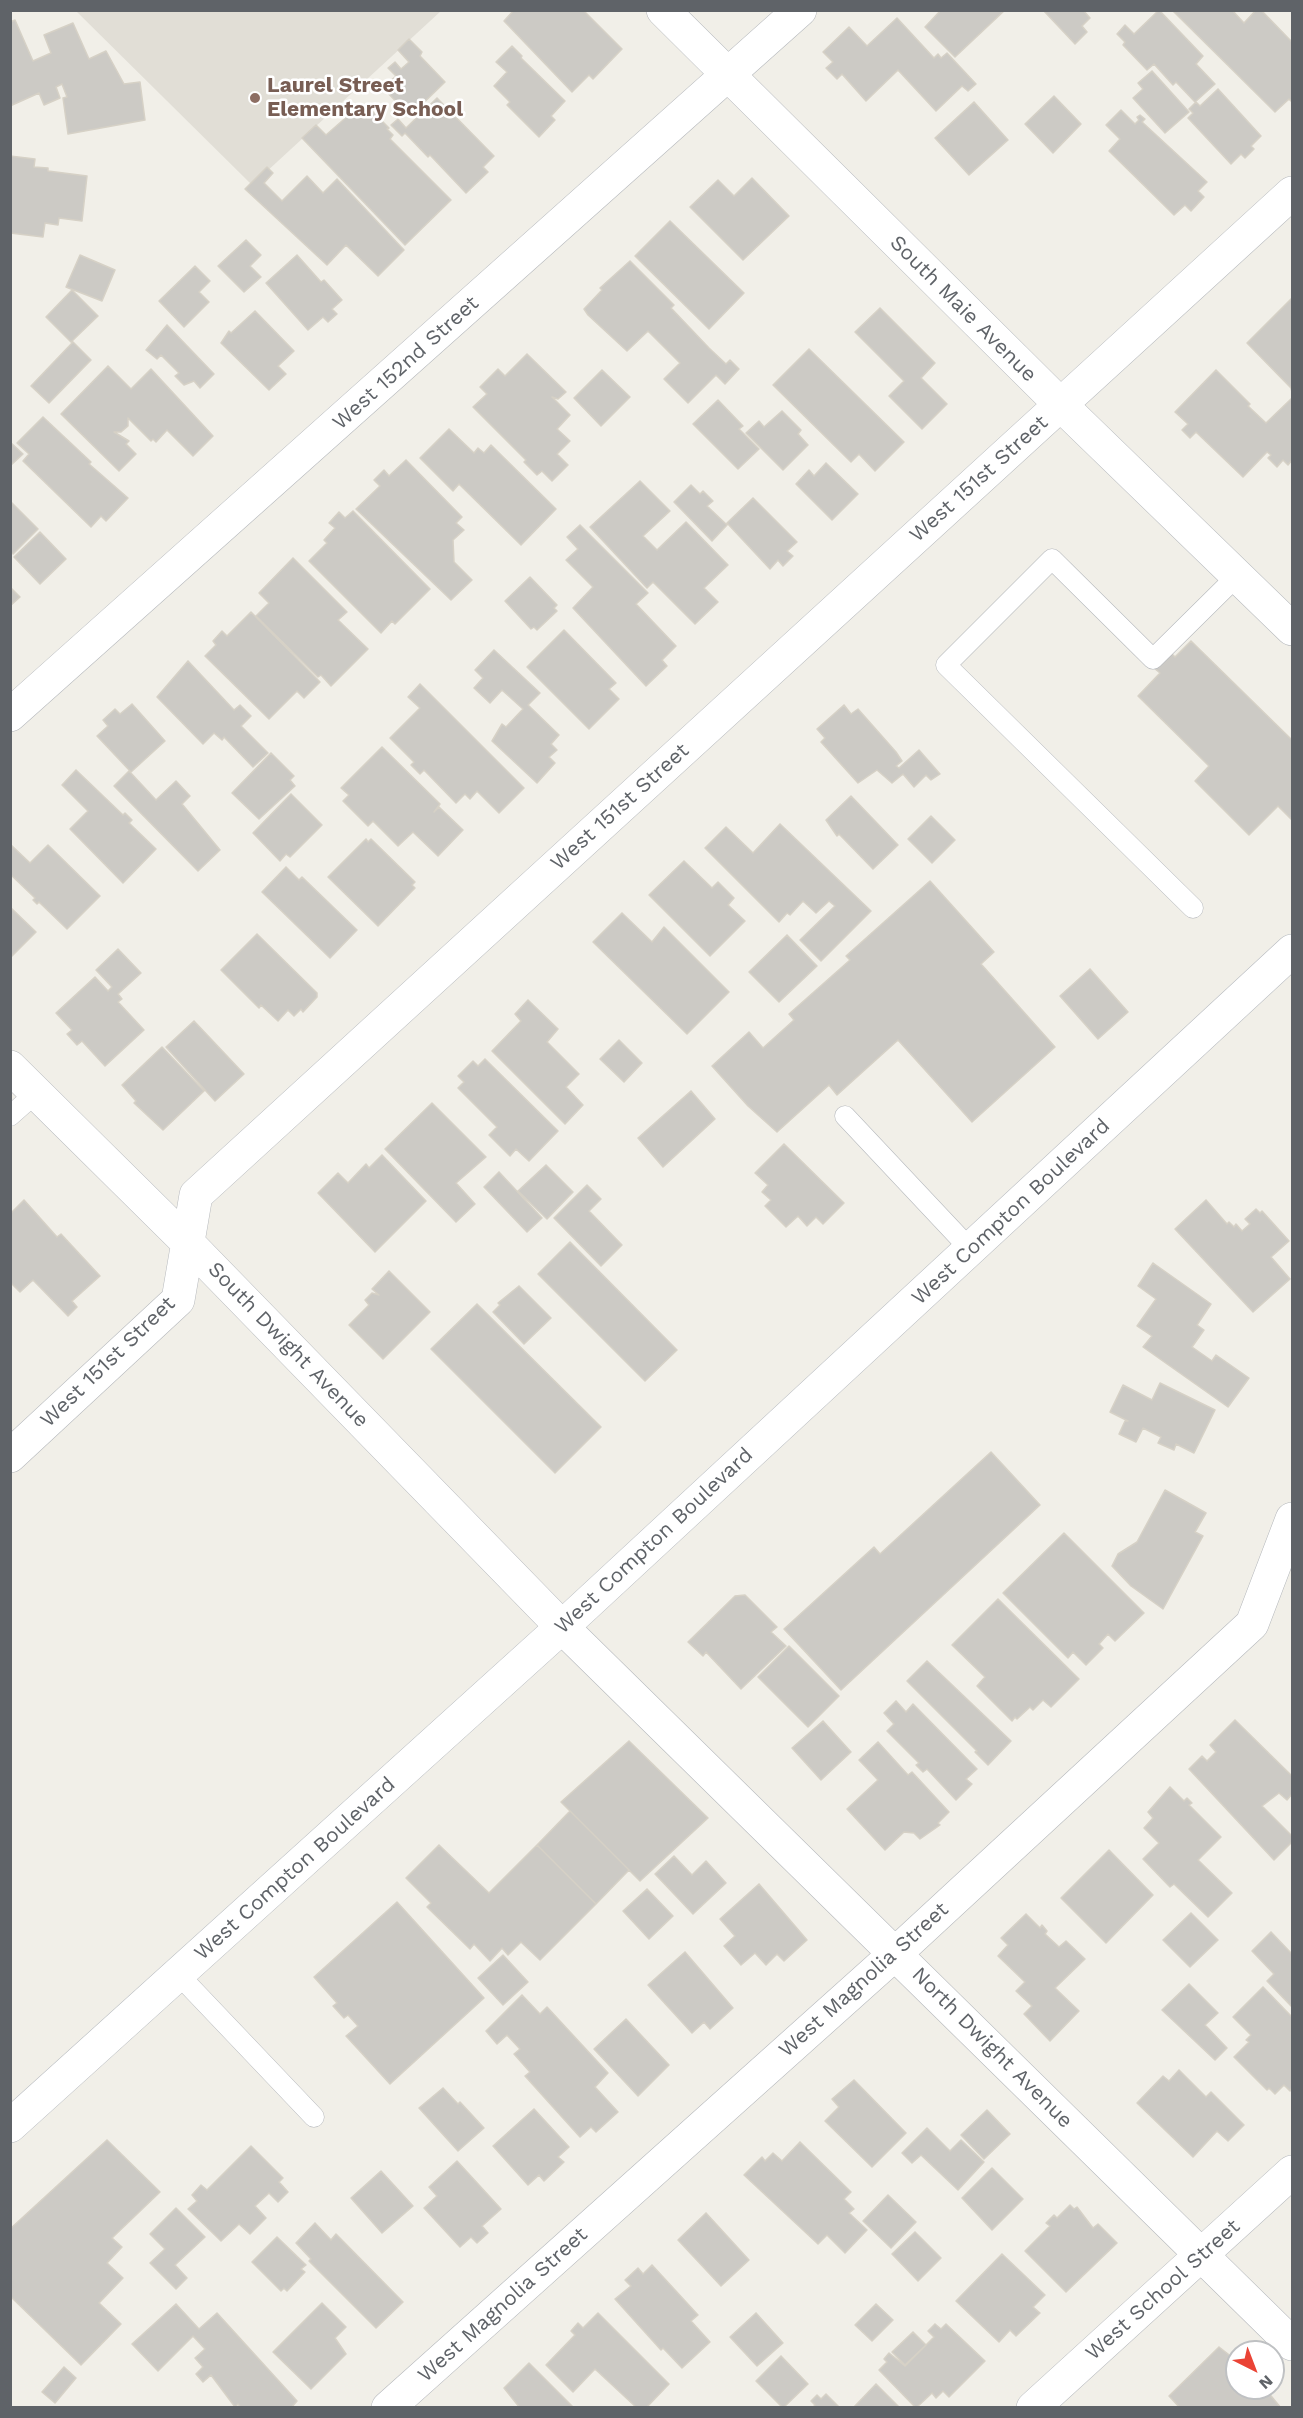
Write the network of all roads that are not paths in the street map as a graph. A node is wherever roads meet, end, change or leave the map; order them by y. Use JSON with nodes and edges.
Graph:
{"nodes":[{"id":1,"x":663,"y":10,"type":"edge"},
{"id":2,"x":800,"y":10,"type":"edge"},
{"id":3,"x":728,"y":77,"type":"junction"},
{"id":4,"x":1293,"y":193,"type":"edge"},
{"id":5,"x":1061,"y":405,"type":"junction"},
{"id":6,"x":1237,"y":576,"type":"junction"},
{"id":7,"x":1293,"y":629,"type":"edge"},
{"id":8,"x":10,"y":715,"type":"edge"},
{"id":9,"x":1193,"y":908,"type":"dead end"},
{"id":10,"x":1293,"y":951,"type":"edge"},
{"id":11,"x":10,"y":1067,"type":"edge"},
{"id":12,"x":36,"y":1093,"type":"junction"},
{"id":13,"x":10,"y":1116,"type":"edge"},
{"id":14,"x":845,"y":1116,"type":"dead end"},
{"id":15,"x":188,"y":1243,"type":"junction"},
{"id":16,"x":970,"y":1249,"type":"junction"},
{"id":17,"x":10,"y":1456,"type":"edge"},
{"id":18,"x":1293,"y":1519,"type":"edge"},
{"id":19,"x":562,"y":1627,"type":"junction"},
{"id":20,"x":896,"y":1953,"type":"junction"},
{"id":21,"x":178,"y":1974,"type":"junction"},
{"id":22,"x":314,"y":2117,"type":"dead end"},
{"id":23,"x":10,"y":2126,"type":"edge"},
{"id":24,"x":1293,"y":2172,"type":"edge"},
{"id":25,"x":1202,"y":2255,"type":"junction"},
{"id":26,"x":1293,"y":2344,"type":"edge"},
{"id":27,"x":388,"y":2408,"type":"edge"},
{"id":28,"x":1033,"y":2408,"type":"edge"}],
"edges":[{"from":1,"to":3,"type":"street","name":"South Maie Avenue"},
{"from":2,"to":3,"type":"street","name":"West 152nd Street"},
{"from":3,"to":5,"type":"street","name":"South Maie Avenue"},
{"from":3,"to":8,"type":"street","name":"West 152nd Street"},
{"from":4,"to":5,"type":"street","name":"West 151st Street"},
{"from":5,"to":6,"type":"street","name":"South Maie Avenue"},
{"from":5,"to":15,"type":"street","name":"West 151st Street"},
{"from":6,"to":7,"type":"street","name":"South Maie Avenue"},
{"from":6,"to":9,"type":"lane"},
{"from":10,"to":16,"type":"street","name":"West Compton Boulevard"},
{"from":11,"to":12,"type":"street","name":"South Dwight Avenue"},
{"from":12,"to":13,"type":"lane"},
{"from":12,"to":15,"type":"street","name":"South Dwight Avenue"},
{"from":14,"to":16,"type":"lane"},
{"from":15,"to":17,"type":"street","name":"West 151st Street"},
{"from":15,"to":19,"type":"street","name":"South Dwight Avenue"},
{"from":16,"to":19,"type":"street","name":"West Compton Boulevard"},
{"from":18,"to":20,"type":"street","name":"West Magnolia Street"},
{"from":19,"to":20,"type":"street","name":"North Dwight Avenue"},
{"from":19,"to":21,"type":"street","name":"West Compton Boulevard"},
{"from":20,"to":25,"type":"street","name":"North Dwight Avenue"},
{"from":20,"to":27,"type":"street","name":"West Magnolia Street"},
{"from":21,"to":22,"type":"lane"},
{"from":21,"to":23,"type":"street","name":"West Compton Boulevard"},
{"from":24,"to":25,"type":"street","name":"West School Street"},
{"from":25,"to":26,"type":"street","name":"North Dwight Avenue"},
{"from":25,"to":28,"type":"street","name":"West School Street"}]}
